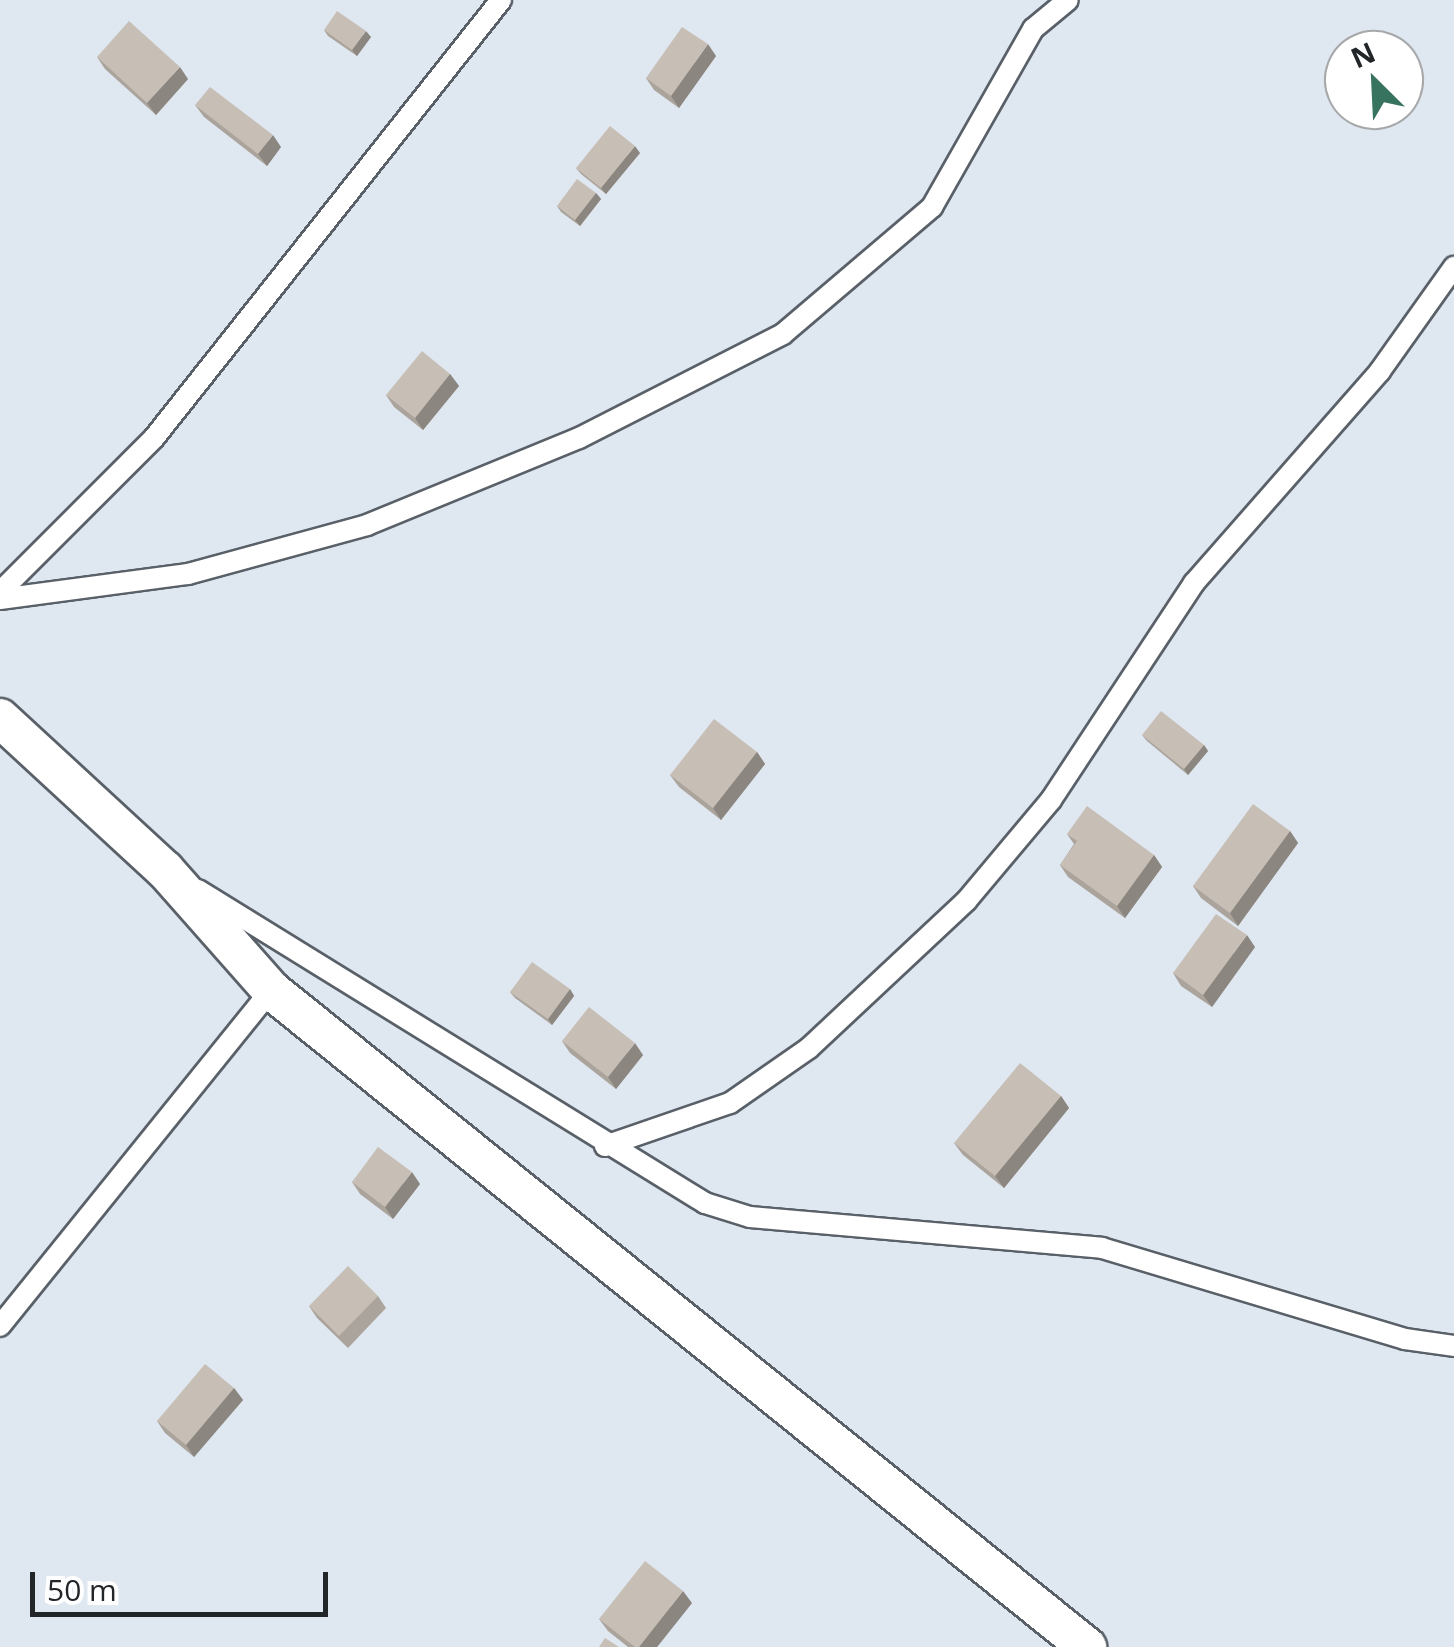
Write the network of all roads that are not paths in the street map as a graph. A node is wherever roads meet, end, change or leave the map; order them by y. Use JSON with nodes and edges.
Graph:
{"nodes":[{"id":1,"x":500,"y":0,"type":"edge"},
{"id":2,"x":1068,"y":0,"type":"edge"},
{"id":3,"x":1454,"y":268,"type":"edge"},
{"id":4,"x":0,"y":592,"type":"edge"},
{"id":5,"x":0,"y":599,"type":"edge"},
{"id":6,"x":0,"y":718,"type":"edge"},
{"id":7,"x":164,"y":870,"type":"junction"},
{"id":8,"x":271,"y":990,"type":"junction"},
{"id":9,"x":605,"y":1146,"type":"junction"},
{"id":10,"x":0,"y":1326,"type":"edge"},
{"id":11,"x":1454,"y":1346,"type":"edge"},
{"id":12,"x":1087,"y":1647,"type":"edge"}],
"edges":[{"from":1,"to":4,"type":"lane"},
{"from":2,"to":5,"type":"lane"},
{"from":3,"to":9,"type":"lane"},
{"from":6,"to":7,"type":"street"},
{"from":7,"to":8,"type":"street"},
{"from":7,"to":9,"type":"lane"},
{"from":8,"to":10,"type":"lane"},
{"from":8,"to":12,"type":"street"},
{"from":9,"to":11,"type":"lane"}]}
